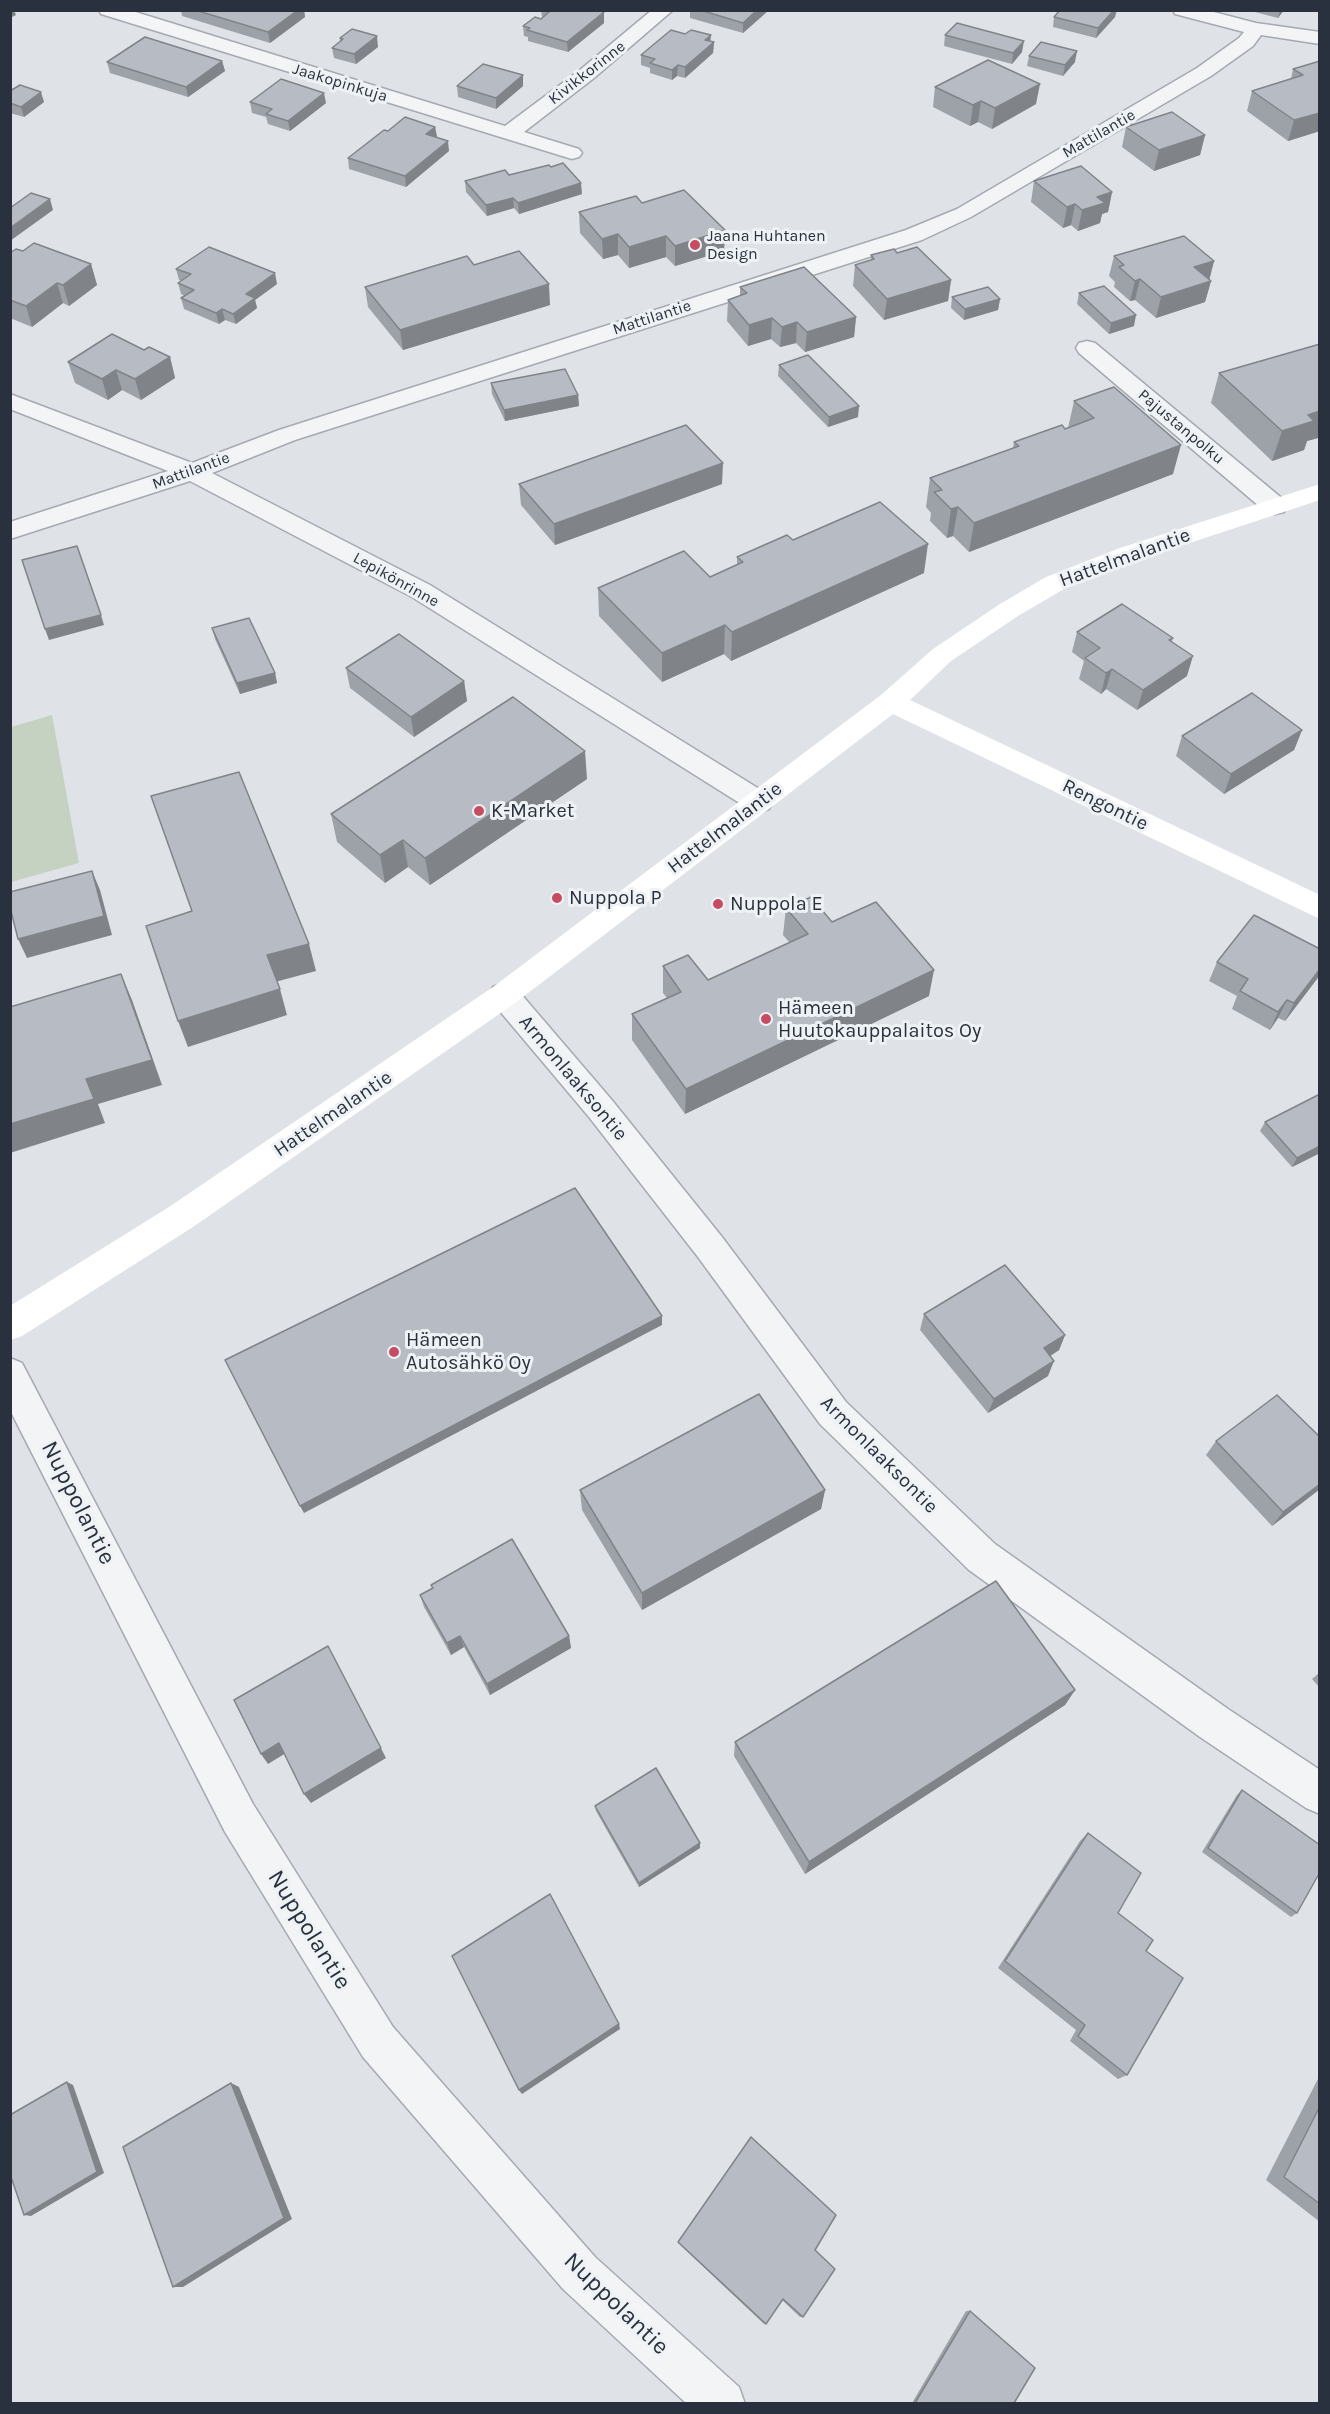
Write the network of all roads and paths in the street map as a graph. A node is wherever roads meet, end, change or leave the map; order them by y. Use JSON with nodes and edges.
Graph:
{"nodes":[{"id":1,"x":108,"y":10,"type":"edge"},
{"id":2,"x":664,"y":10,"type":"edge"},
{"id":3,"x":1182,"y":10,"type":"edge"},
{"id":4,"x":1257,"y":29,"type":"junction"},
{"id":5,"x":1320,"y":38,"type":"edge"},
{"id":6,"x":509,"y":133,"type":"junction"},
{"id":7,"x":572,"y":153,"type":"dead end"},
{"id":8,"x":1087,"y":348,"type":"dead end"},
{"id":9,"x":10,"y":401,"type":"edge"},
{"id":10,"x":192,"y":472,"type":"junction"},
{"id":11,"x":1320,"y":492,"type":"edge"},
{"id":12,"x":1275,"y":506,"type":"junction"},
{"id":13,"x":10,"y":531,"type":"edge"},
{"id":14,"x":891,"y":702,"type":"junction"},
{"id":15,"x":759,"y":802,"type":"junction"},
{"id":16,"x":1320,"y":908,"type":"edge"},
{"id":17,"x":504,"y":995,"type":"junction"},
{"id":18,"x":10,"y":1325,"type":"edge"},
{"id":19,"x":10,"y":1374,"type":"edge"},
{"id":20,"x":1320,"y":1794,"type":"edge"},
{"id":21,"x":722,"y":2403,"type":"edge"}],
"edges":[{"from":1,"to":6,"type":"street","name":"Jaakopinkuja"},
{"from":2,"to":6,"type":"street","name":"Kivikkorinne"},
{"from":3,"to":4,"type":"street"},
{"from":4,"to":5,"type":"street"},
{"from":4,"to":10,"type":"street","name":"Mattilantie"},
{"from":6,"to":7,"type":"street","name":"Jaakopinkuja"},
{"from":8,"to":12,"type":"street","name":"Pajustanpolku"},
{"from":9,"to":10,"type":"street","name":"Lepikönrinne"},
{"from":10,"to":13,"type":"street","name":"Mattilantie"},
{"from":10,"to":15,"type":"street","name":"Lepikönrinne"},
{"from":11,"to":12,"type":"main road","name":"Hattelmalantie"},
{"from":12,"to":14,"type":"main road","name":"Hattelmalantie"},
{"from":14,"to":15,"type":"main road","name":"Hattelmalantie"},
{"from":14,"to":16,"type":"main road","name":"Rengontie"},
{"from":15,"to":17,"type":"main road","name":"Hattelmalantie"},
{"from":17,"to":18,"type":"main road","name":"Hattelmalantie"},
{"from":17,"to":20,"type":"street","name":"Armonlaaksontie"},
{"from":19,"to":21,"type":"street","name":"Nuppolantie"}]}
